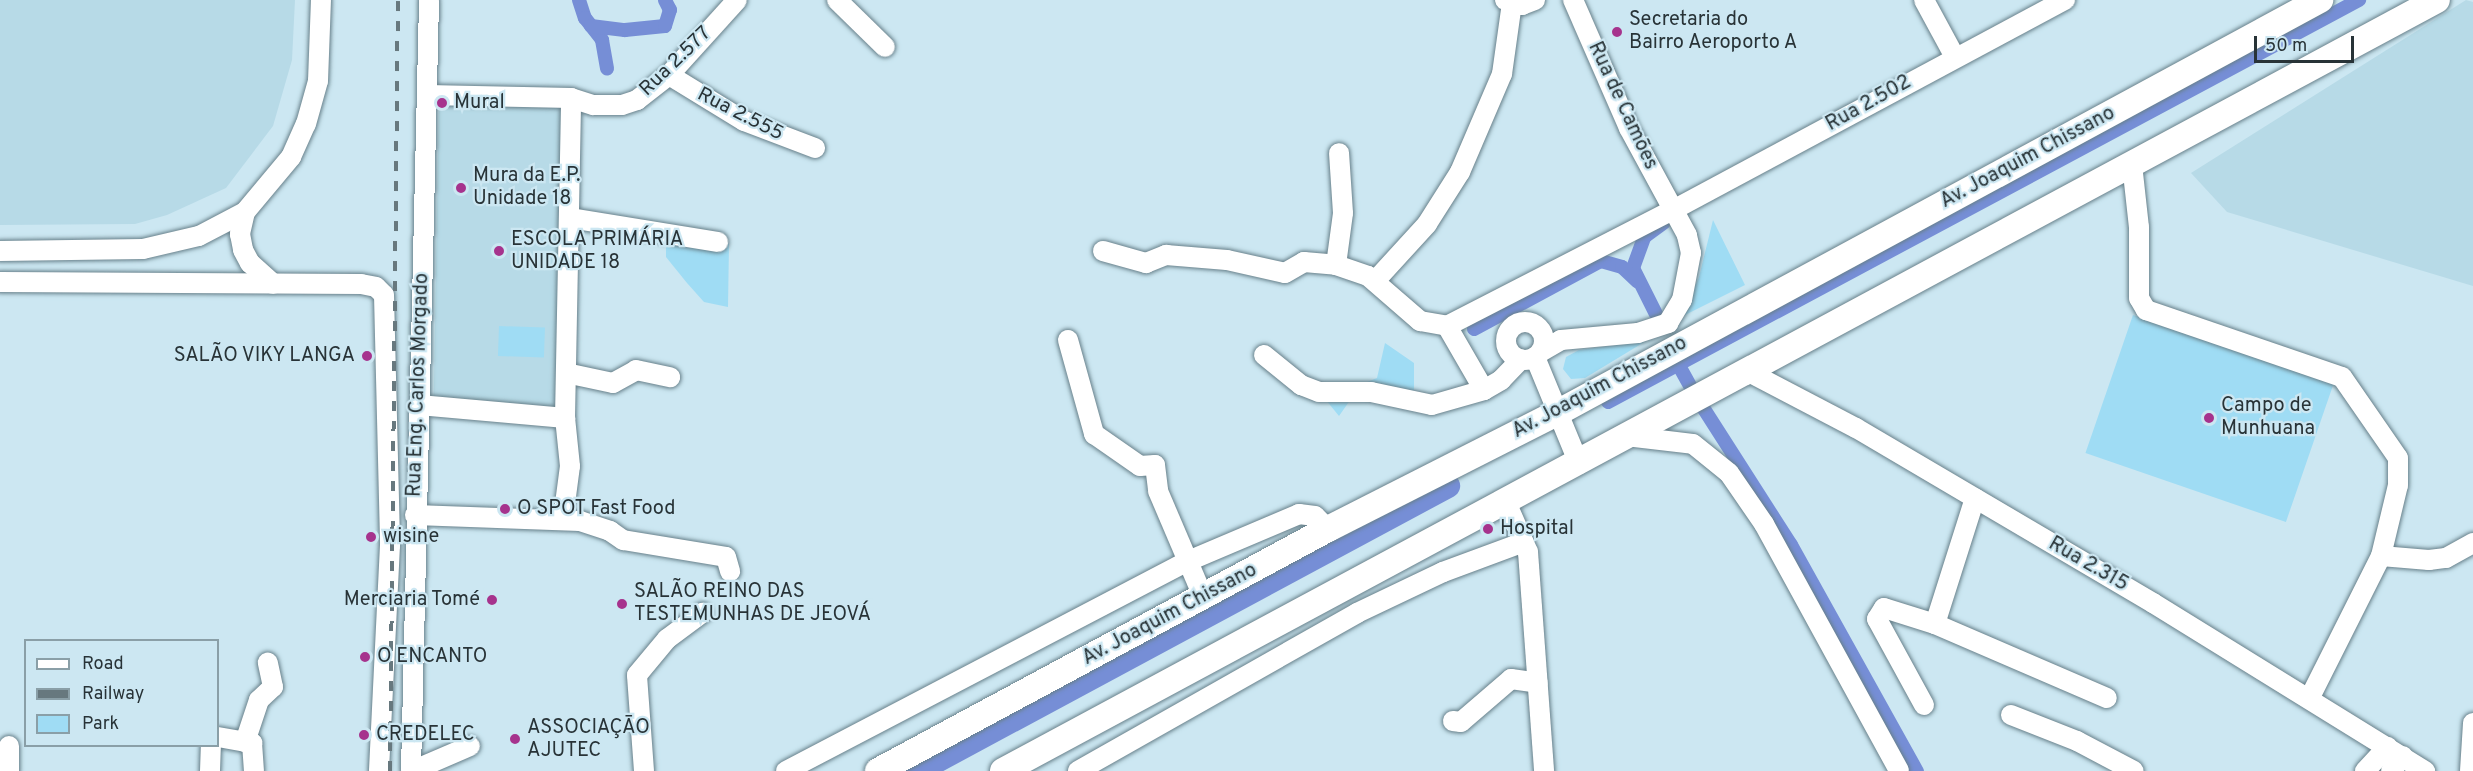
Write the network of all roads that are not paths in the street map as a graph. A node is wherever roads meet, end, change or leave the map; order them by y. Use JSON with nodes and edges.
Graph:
{"nodes":[{"id":1,"x":321,"y":0,"type":"edge"},
{"id":2,"x":429,"y":0,"type":"edge"},
{"id":3,"x":737,"y":0,"type":"edge"},
{"id":4,"x":837,"y":0,"type":"edge"},
{"id":5,"x":1535,"y":0,"type":"edge"},
{"id":6,"x":1573,"y":0,"type":"edge"},
{"id":7,"x":1924,"y":0,"type":"edge"},
{"id":8,"x":2065,"y":0,"type":"edge"},
{"id":9,"x":2320,"y":0,"type":"edge"},
{"id":10,"x":2437,"y":0,"type":"edge"},
{"id":11,"x":1509,"y":2,"type":"edge"},
{"id":12,"x":885,"y":47,"type":"dead end"},
{"id":13,"x":1955,"y":57,"type":"junction"},
{"id":14,"x":669,"y":75,"type":"junction"},
{"id":15,"x":427,"y":95,"type":"junction"},
{"id":16,"x":571,"y":98,"type":"junction"},
{"id":17,"x":815,"y":148,"type":"dead end"},
{"id":18,"x":1339,"y":153,"type":"dead end"},
{"id":19,"x":2132,"y":164,"type":"junction"},
{"id":20,"x":1674,"y":210,"type":"junction"},
{"id":21,"x":245,"y":212,"type":"junction"},
{"id":22,"x":570,"y":218,"type":"junction"},
{"id":23,"x":718,"y":242,"type":"dead end"},
{"id":24,"x":0,"y":251,"type":"edge"},
{"id":25,"x":1103,"y":251,"type":"dead end"},
{"id":26,"x":1336,"y":265,"type":"junction"},
{"id":27,"x":1375,"y":281,"type":"junction"},
{"id":28,"x":0,"y":282,"type":"edge"},
{"id":29,"x":273,"y":284,"type":"junction"},
{"id":30,"x":1447,"y":326,"type":"junction"},
{"id":31,"x":1068,"y":340,"type":"dead end"},
{"id":32,"x":1264,"y":355,"type":"dead end"},
{"id":33,"x":1532,"y":356,"type":"junction"},
{"id":34,"x":1745,"y":370,"type":"junction"},
{"id":35,"x":566,"y":373,"type":"junction"},
{"id":36,"x":670,"y":377,"type":"dead end"},
{"id":37,"x":1484,"y":390,"type":"junction"},
{"id":38,"x":419,"y":405,"type":"junction"},
{"id":39,"x":1557,"y":413,"type":"junction"},
{"id":40,"x":565,"y":418,"type":"junction"},
{"id":41,"x":1626,"y":436,"type":"junction"},
{"id":42,"x":1579,"y":464,"type":"junction"},
{"id":43,"x":1975,"y":498,"type":"junction"},
{"id":44,"x":1506,"y":501,"type":"junction"},
{"id":45,"x":415,"y":515,"type":"junction"},
{"id":46,"x":563,"y":519,"type":"junction"},
{"id":47,"x":1328,"y":529,"type":"junction"},
{"id":48,"x":1524,"y":542,"type":"junction"},
{"id":49,"x":2473,"y":543,"type":"edge"},
{"id":50,"x":2381,"y":556,"type":"junction"},
{"id":51,"x":1186,"y":562,"type":"junction"},
{"id":52,"x":730,"y":571,"type":"dead end"},
{"id":53,"x":1203,"y":599,"type":"junction"},
{"id":54,"x":702,"y":613,"type":"dead end"},
{"id":55,"x":1935,"y":624,"type":"junction"},
{"id":56,"x":268,"y":663,"type":"dead end"},
{"id":57,"x":1538,"y":682,"type":"junction"},
{"id":58,"x":2107,"y":698,"type":"dead end"},
{"id":59,"x":2310,"y":699,"type":"junction"},
{"id":60,"x":1924,"y":705,"type":"dead end"},
{"id":61,"x":2011,"y":715,"type":"dead end"},
{"id":62,"x":1453,"y":721,"type":"dead end"},
{"id":63,"x":2473,"y":723,"type":"edge"},
{"id":64,"x":219,"y":737,"type":"edge"},
{"id":65,"x":245,"y":742,"type":"junction"},
{"id":66,"x":9,"y":746,"type":"dead end"},
{"id":67,"x":470,"y":746,"type":"dead end"},
{"id":68,"x":211,"y":747,"type":"edge"},
{"id":69,"x":2394,"y":758,"type":"edge"},
{"id":70,"x":1084,"y":770,"type":"edge"},
{"id":71,"x":9,"y":771,"type":"edge"},
{"id":72,"x":210,"y":771,"type":"edge"},
{"id":73,"x":254,"y":771,"type":"edge"},
{"id":74,"x":379,"y":771,"type":"edge"},
{"id":75,"x":411,"y":771,"type":"edge"},
{"id":76,"x":644,"y":771,"type":"edge"},
{"id":77,"x":786,"y":771,"type":"edge"},
{"id":78,"x":878,"y":771,"type":"edge"},
{"id":79,"x":1003,"y":771,"type":"edge"},
{"id":80,"x":1544,"y":771,"type":"edge"},
{"id":81,"x":1899,"y":771,"type":"edge"},
{"id":82,"x":2134,"y":771,"type":"edge"},
{"id":83,"x":2366,"y":771,"type":"edge"},
{"id":84,"x":2425,"y":771,"type":"edge"},
{"id":85,"x":2470,"y":771,"type":"edge"}],
"edges":[{"from":1,"to":21,"type":"street"},
{"from":2,"to":15,"type":"street","name":"Rua Eng. Carlos Morgado"},
{"from":3,"to":14,"type":"street","name":"Rua 2.577"},
{"from":4,"to":12,"type":"street"},
{"from":5,"to":11,"type":"street"},
{"from":6,"to":20,"type":"street","name":"Rua de Camões"},
{"from":7,"to":13,"type":"street"},
{"from":8,"to":13,"type":"street","name":"Rua 2.502"},
{"from":9,"to":39,"type":"main road","name":"Av. Joaquim Chissano"},
{"from":10,"to":19,"type":"main road"},
{"from":11,"to":27,"type":"street"},
{"from":13,"to":20,"type":"street","name":"Rua 2.502"},
{"from":14,"to":16,"type":"street","name":"Rua 2.577"},
{"from":14,"to":17,"type":"street","name":"Rua 2.555"},
{"from":15,"to":16,"type":"street","name":"Rua 2.577"},
{"from":15,"to":38,"type":"street","name":"Rua Eng. Carlos Morgado"},
{"from":16,"to":22,"type":"street"},
{"from":18,"to":26,"type":"street"},
{"from":19,"to":34,"type":"main road"},
{"from":19,"to":50,"type":"street"},
{"from":20,"to":30,"type":"street","name":"Rua 2.502"},
{"from":20,"to":33,"type":"street","name":"Rua de Camões"},
{"from":21,"to":24,"type":"street"},
{"from":21,"to":29,"type":"street"},
{"from":22,"to":23,"type":"street"},
{"from":22,"to":35,"type":"street"},
{"from":25,"to":26,"type":"street"},
{"from":26,"to":27,"type":"street"},
{"from":27,"to":30,"type":"street"},
{"from":28,"to":29,"type":"street"},
{"from":29,"to":74,"type":"street"},
{"from":30,"to":37,"type":"street"},
{"from":31,"to":51,"type":"street"},
{"from":32,"to":37,"type":"street"},
{"from":33,"to":37,"type":"street"},
{"from":33,"to":39,"type":"street"},
{"from":34,"to":41,"type":"main road"},
{"from":34,"to":43,"type":"street","name":"Rua 2.315"},
{"from":35,"to":36,"type":"street"},
{"from":35,"to":40,"type":"street"},
{"from":38,"to":40,"type":"street"},
{"from":38,"to":45,"type":"street","name":"Rua Eng. Carlos Morgado"},
{"from":39,"to":42,"type":"street"},
{"from":39,"to":47,"type":"main road","name":"Av. Joaquim Chissano"},
{"from":40,"to":46,"type":"street"},
{"from":41,"to":42,"type":"main road"},
{"from":41,"to":81,"type":"street"},
{"from":42,"to":44,"type":"main road"},
{"from":43,"to":55,"type":"street"},
{"from":43,"to":59,"type":"street","name":"Rua 2.315"},
{"from":44,"to":48,"type":"street"},
{"from":44,"to":79,"type":"main road"},
{"from":45,"to":46,"type":"street"},
{"from":45,"to":75,"type":"street","name":"Rua Eng. Carlos Morgado"},
{"from":46,"to":52,"type":"street"},
{"from":47,"to":51,"type":"street"},
{"from":47,"to":53,"type":"main road","name":"Av. Joaquim Chissano"},
{"from":48,"to":57,"type":"street"},
{"from":48,"to":70,"type":"street"},
{"from":49,"to":50,"type":"street"},
{"from":50,"to":59,"type":"street"},
{"from":51,"to":53,"type":"street"},
{"from":51,"to":77,"type":"street"},
{"from":53,"to":78,"type":"main road","name":"Av. Joaquim Chissano"},
{"from":54,"to":76,"type":"street"},
{"from":55,"to":58,"type":"street"},
{"from":55,"to":60,"type":"street"},
{"from":56,"to":65,"type":"street"},
{"from":57,"to":62,"type":"street"},
{"from":57,"to":80,"type":"street"},
{"from":59,"to":69,"type":"street","name":"Rua 2.315"},
{"from":61,"to":82,"type":"street"},
{"from":63,"to":85,"type":"street"},
{"from":64,"to":65,"type":"street"},
{"from":65,"to":73,"type":"street"},
{"from":66,"to":71,"type":"street"},
{"from":67,"to":75,"type":"street"},
{"from":68,"to":72,"type":"street"},
{"from":69,"to":83,"type":"street"},
{"from":69,"to":84,"type":"street","name":"Rua 2.315"}]}
